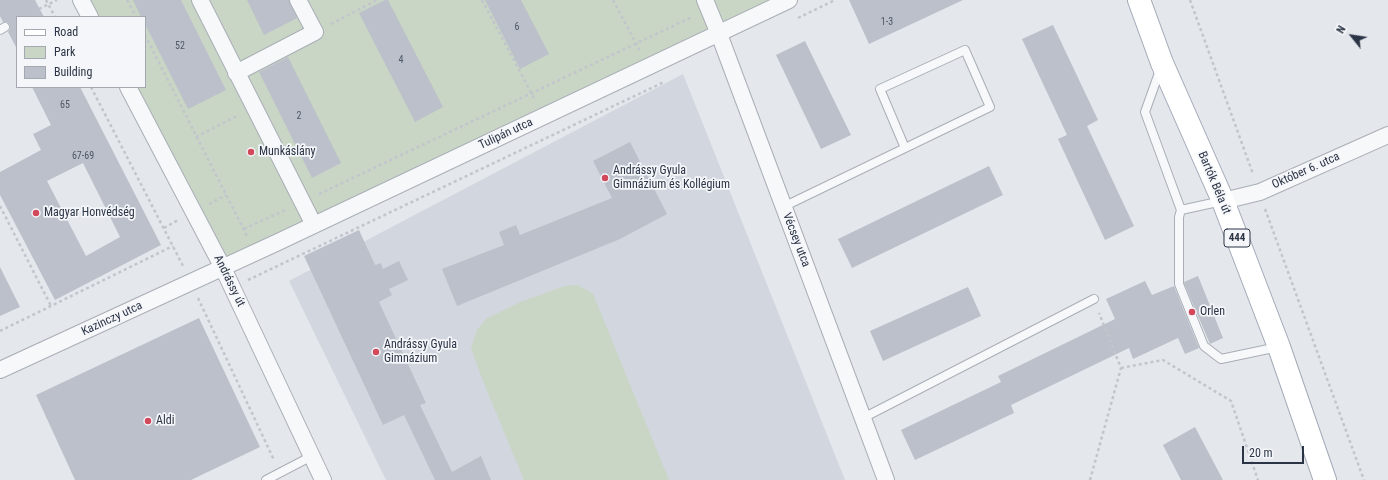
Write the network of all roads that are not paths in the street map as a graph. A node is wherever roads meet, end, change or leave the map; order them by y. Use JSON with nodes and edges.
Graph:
{"nodes":[{"id":1,"x":81,"y":0,"type":"edge"},
{"id":2,"x":200,"y":0,"type":"edge"},
{"id":3,"x":298,"y":0,"type":"edge"},
{"id":4,"x":789,"y":0,"type":"edge"},
{"id":5,"x":1139,"y":0,"type":"edge"},
{"id":6,"x":706,"y":5,"type":"edge"},
{"id":7,"x":89,"y":16,"type":"edge"},
{"id":8,"x":719,"y":34,"type":"junction"},
{"id":9,"x":1162,"y":63,"type":"junction"},
{"id":10,"x":236,"y":73,"type":"junction"},
{"id":11,"x":129,"y":88,"type":"edge"},
{"id":12,"x":1388,"y":135,"type":"edge"},
{"id":13,"x":905,"y":148,"type":"junction"},
{"id":14,"x":1223,"y":201,"type":"junction"},
{"id":15,"x":783,"y":207,"type":"junction"},
{"id":16,"x":1182,"y":210,"type":"junction"},
{"id":17,"x":314,"y":225,"type":"junction"},
{"id":18,"x":223,"y":268,"type":"junction"},
{"id":19,"x":1094,"y":300,"type":"road end"},
{"id":20,"x":1279,"y":347,"type":"junction"},
{"id":21,"x":0,"y":370,"type":"edge"},
{"id":22,"x":863,"y":418,"type":"junction"},
{"id":23,"x":312,"y":456,"type":"junction"},
{"id":24,"x":266,"y":480,"type":"edge"},
{"id":25,"x":323,"y":480,"type":"edge"},
{"id":26,"x":886,"y":480,"type":"edge"},
{"id":27,"x":1325,"y":480,"type":"edge"}],
"edges":[{"from":1,"to":7,"type":"street"},
{"from":2,"to":10,"type":"street"},
{"from":3,"to":10,"type":"street"},
{"from":4,"to":8,"type":"street","name":"Tulipán utca"},
{"from":5,"to":9,"type":"main road","name":"Bartók Béla út","number":"444"},
{"from":6,"to":8,"type":"street","name":"Vécsey utca"},
{"from":8,"to":15,"type":"street","name":"Vécsey utca"},
{"from":8,"to":17,"type":"street","name":"Tulipán utca"},
{"from":9,"to":14,"type":"main road","name":"Bartók Béla út","number":"444"},
{"from":9,"to":16,"type":"lane"},
{"from":10,"to":17,"type":"street"},
{"from":11,"to":18,"type":"street","name":"Andrássy út"},
{"from":12,"to":14,"type":"street","name":"Október 6. utca"},
{"from":13,"to":13,"type":"lane"},
{"from":13,"to":15,"type":"lane"},
{"from":14,"to":16,"type":"lane"},
{"from":14,"to":20,"type":"main road","name":"Bartók Béla út","number":"444"},
{"from":15,"to":22,"type":"street","name":"Vécsey utca"},
{"from":16,"to":20,"type":"lane"},
{"from":17,"to":18,"type":"street","name":"Tulipán utca"},
{"from":18,"to":21,"type":"street","name":"Kazinczy utca"},
{"from":18,"to":23,"type":"street","name":"Andrássy út"},
{"from":19,"to":22,"type":"lane"},
{"from":20,"to":27,"type":"main road","name":"Bartók Béla út","number":"444"},
{"from":22,"to":26,"type":"street","name":"Vécsey utca"},
{"from":23,"to":24,"type":"lane"},
{"from":23,"to":25,"type":"street","name":"Andrássy út"}]}
